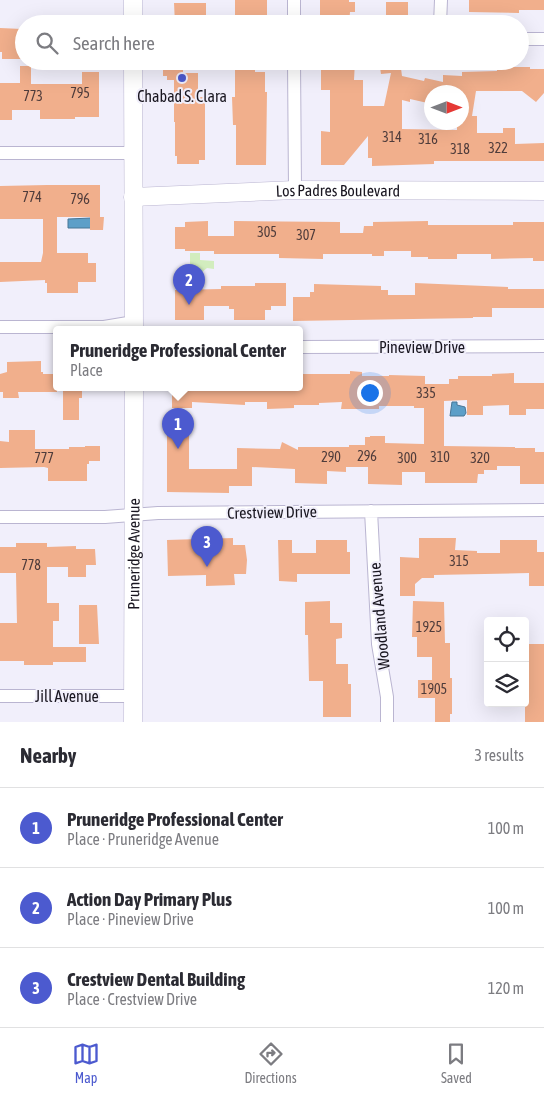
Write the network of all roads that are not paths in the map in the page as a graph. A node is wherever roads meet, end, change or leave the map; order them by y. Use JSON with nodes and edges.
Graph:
{"nodes":[{"id":1,"x":133,"y":0,"type":"edge"},
{"id":2,"x":294,"y":0,"type":"edge"},
{"id":3,"x":441,"y":0,"type":"edge"},
{"id":4,"x":133,"y":15,"type":"edge"},
{"id":5,"x":294,"y":15,"type":"edge"},
{"id":6,"x":440,"y":15,"type":"edge"},
{"id":7,"x":544,"y":39,"type":"edge"},
{"id":8,"x":529,"y":40,"type":"edge"},
{"id":9,"x":133,"y":70,"type":"edge"},
{"id":10,"x":294,"y":70,"type":"edge"},
{"id":11,"x":0,"y":153,"type":"edge"},
{"id":12,"x":134,"y":153,"type":"junction"},
{"id":13,"x":295,"y":190,"type":"junction"},
{"id":14,"x":544,"y":191,"type":"edge"},
{"id":15,"x":133,"y":197,"type":"junction"},
{"id":16,"x":134,"y":326,"type":"edge"},
{"id":17,"x":0,"y":327,"type":"edge"},
{"id":18,"x":53,"y":327,"type":"edge"},
{"id":19,"x":544,"y":346,"type":"edge"},
{"id":20,"x":303,"y":347,"type":"edge"},
{"id":21,"x":134,"y":391,"type":"edge"},
{"id":22,"x":544,"y":510,"type":"edge"},
{"id":23,"x":371,"y":511,"type":"junction"},
{"id":24,"x":134,"y":515,"type":"junction"},
{"id":25,"x":0,"y":517,"type":"edge"},
{"id":26,"x":0,"y":696,"type":"edge"},
{"id":27,"x":133,"y":696,"type":"junction"},
{"id":28,"x":133,"y":722,"type":"edge"},
{"id":29,"x":387,"y":722,"type":"edge"}],
"edges":[{"from":1,"to":4,"type":"main road"},
{"from":2,"to":5,"type":"street"},
{"from":3,"to":6,"type":"street"},
{"from":7,"to":8,"type":"street"},
{"from":9,"to":12,"type":"main road"},
{"from":10,"to":13,"type":"street"},
{"from":11,"to":12,"type":"street"},
{"from":12,"to":15,"type":"main road"},
{"from":13,"to":14,"type":"main road","name":"Los Padres Boulevard"},
{"from":13,"to":15,"type":"main road","name":"Los Padres Boulevard"},
{"from":15,"to":16,"type":"main road"},
{"from":17,"to":18,"type":"street"},
{"from":19,"to":20,"type":"street","name":"Pineview Drive"},
{"from":21,"to":24,"type":"main road","name":"Pruneridge Avenue"},
{"from":22,"to":23,"type":"street","name":"Crestview Drive"},
{"from":23,"to":24,"type":"street","name":"Crestview Drive"},
{"from":23,"to":29,"type":"street","name":"Woodland Avenue"},
{"from":24,"to":25,"type":"street","name":"Crestview Drive"},
{"from":24,"to":27,"type":"main road","name":"Pruneridge Avenue"},
{"from":26,"to":27,"type":"street","name":"Jill Avenue"},
{"from":27,"to":28,"type":"main road","name":"Pruneridge Avenue"}]}
